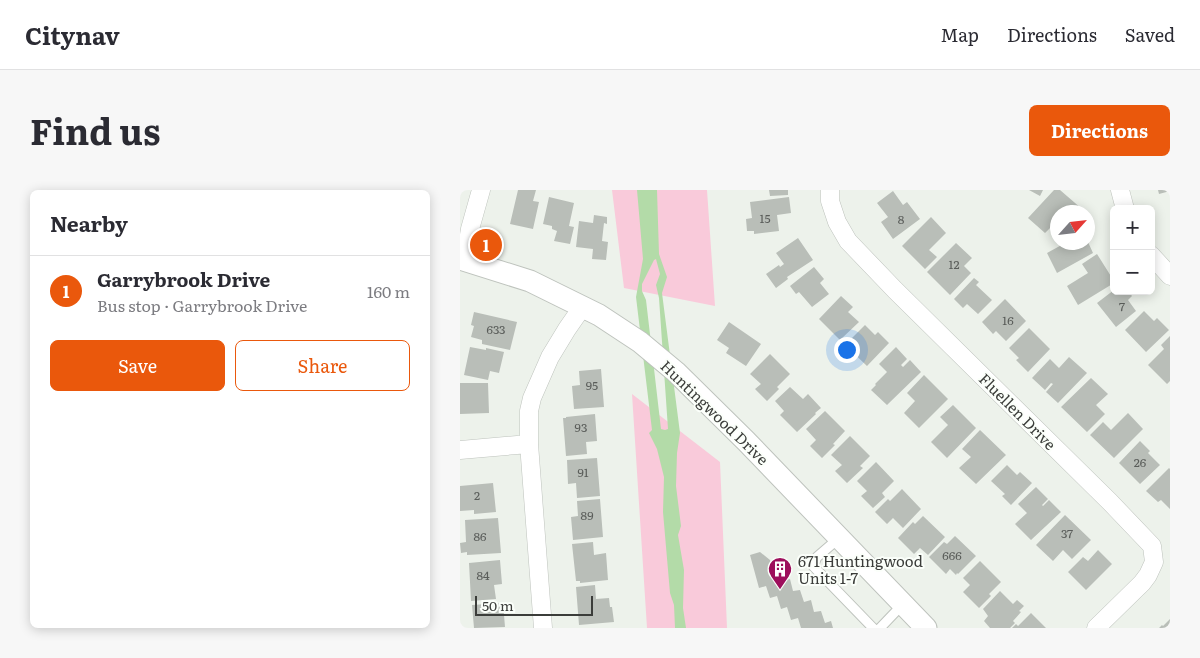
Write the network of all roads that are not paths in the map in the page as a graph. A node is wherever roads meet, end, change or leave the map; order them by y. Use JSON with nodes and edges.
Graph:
{"nodes":[{"id":1,"x":481,"y":190,"type":"edge"},
{"id":2,"x":830,"y":190,"type":"edge"},
{"id":3,"x":1120,"y":190,"type":"edge"},
{"id":4,"x":1124,"y":205,"type":"edge"},
{"id":5,"x":462,"y":259,"type":"edge"},
{"id":6,"x":1155,"y":259,"type":"edge"},
{"id":7,"x":1170,"y":276,"type":"edge"},
{"id":8,"x":583,"y":306,"type":"junction"},
{"id":9,"x":529,"y":444,"type":"junction"},
{"id":10,"x":460,"y":450,"type":"edge"},
{"id":11,"x":839,"y":538,"type":"junction"},
{"id":12,"x":903,"y":604,"type":"junction"},
{"id":13,"x":543,"y":628,"type":"edge"},
{"id":14,"x":873,"y":628,"type":"edge"},
{"id":15,"x":880,"y":628,"type":"edge"},
{"id":16,"x":926,"y":628,"type":"edge"},
{"id":17,"x":1096,"y":628,"type":"edge"}],
"edges":[{"from":1,"to":5,"type":"street"},
{"from":2,"to":17,"type":"street","name":"Fluellen Drive"},
{"from":3,"to":4,"type":"street"},
{"from":5,"to":8,"type":"street","name":"Huntingwood Drive"},
{"from":6,"to":7,"type":"street"},
{"from":8,"to":9,"type":"street"},
{"from":8,"to":11,"type":"street","name":"Huntingwood Drive"},
{"from":9,"to":10,"type":"street"},
{"from":9,"to":13,"type":"street"},
{"from":11,"to":12,"type":"street","name":"Huntingwood Drive"},
{"from":11,"to":14,"type":"lane"},
{"from":12,"to":15,"type":"lane"},
{"from":12,"to":16,"type":"street","name":"Huntingwood Drive"}]}
